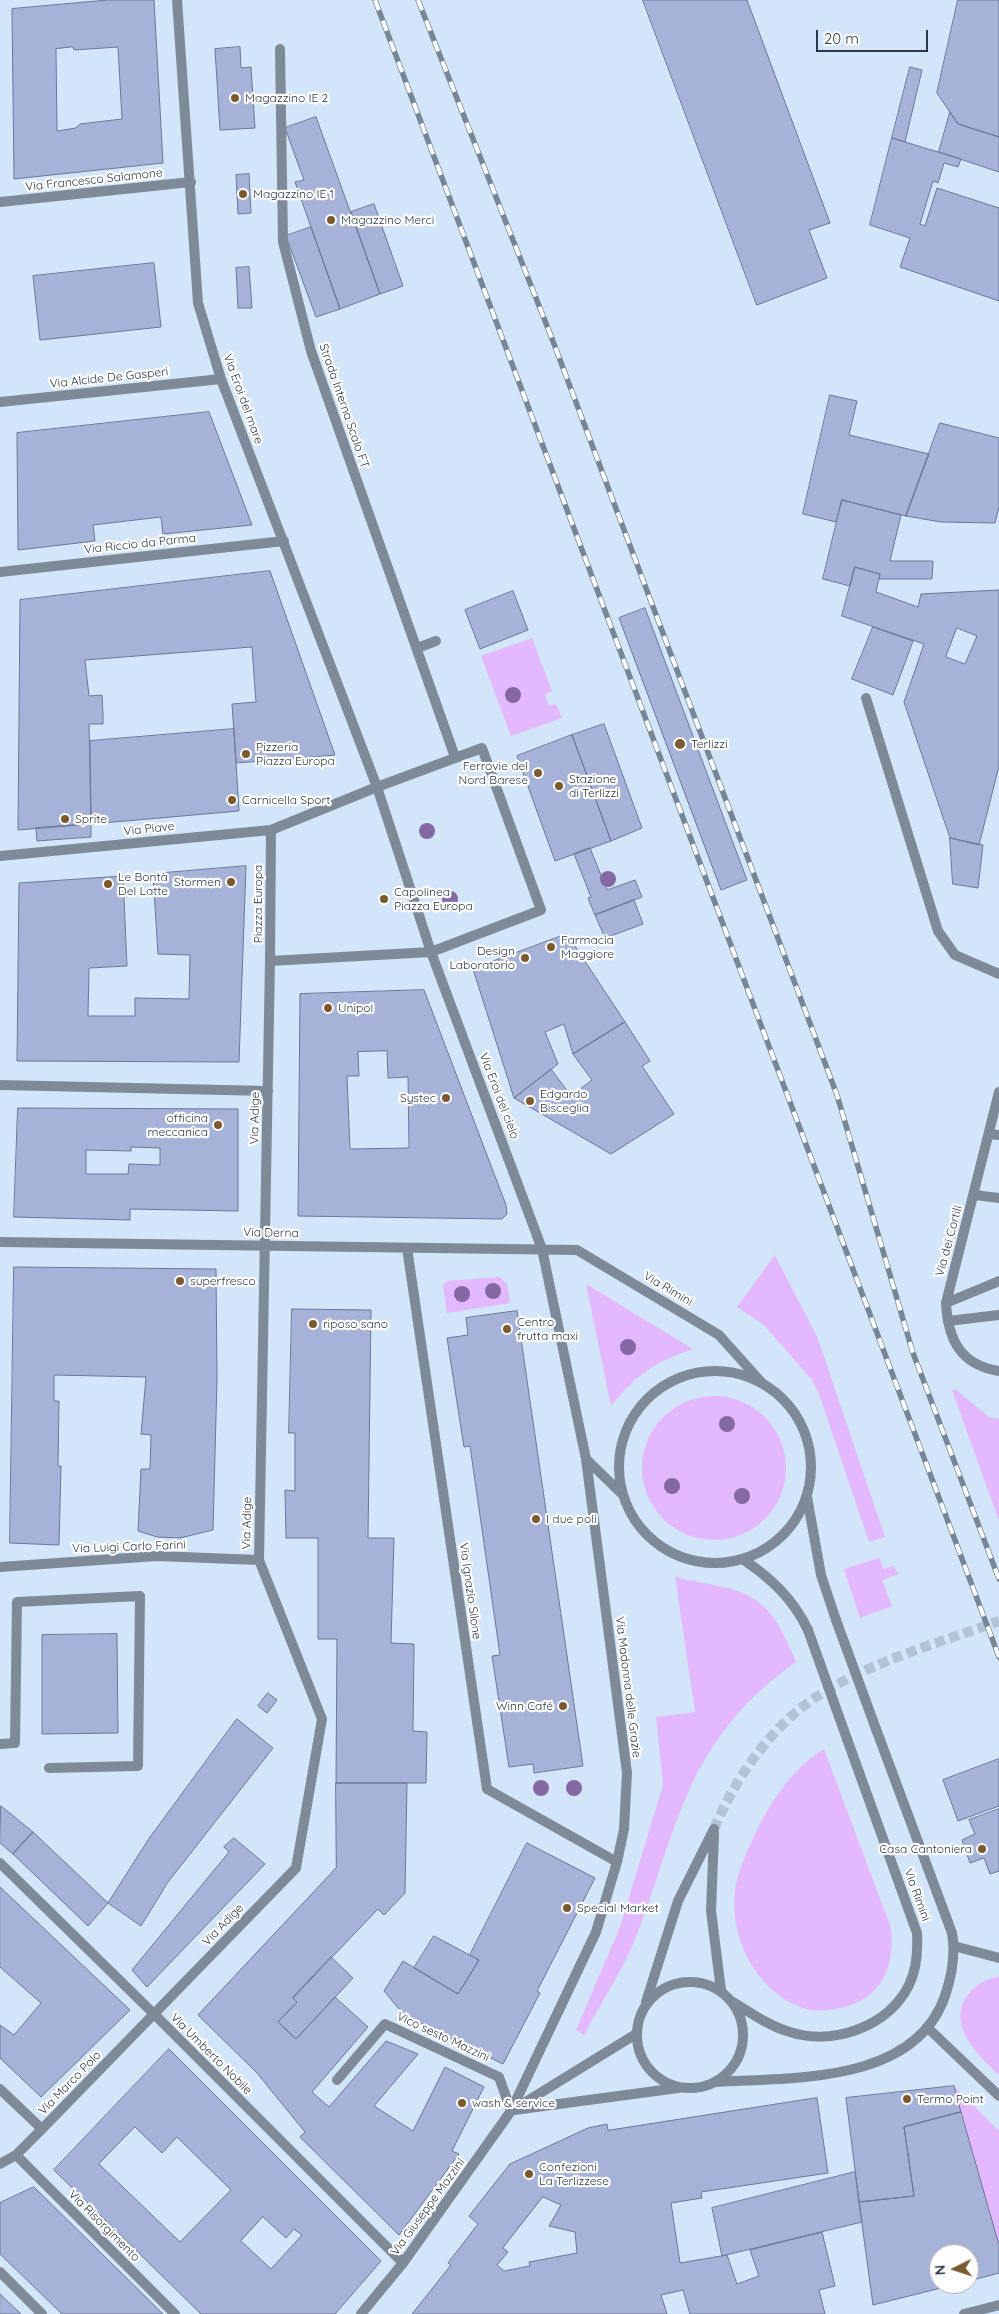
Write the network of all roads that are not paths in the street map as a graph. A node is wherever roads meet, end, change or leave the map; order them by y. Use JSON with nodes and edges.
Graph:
{"nodes":[{"id":1,"x":177,"y":0,"type":"edge"},
{"id":2,"x":280,"y":49,"type":"dead end"},
{"id":3,"x":191,"y":182,"type":"junction"},
{"id":4,"x":0,"y":202,"type":"edge"},
{"id":5,"x":221,"y":379,"type":"junction"},
{"id":6,"x":0,"y":402,"type":"edge"},
{"id":7,"x":284,"y":541,"type":"junction"},
{"id":8,"x":0,"y":572,"type":"edge"},
{"id":9,"x":436,"y":641,"type":"dead end"},
{"id":10,"x":417,"y":648,"type":"junction"},
{"id":11,"x":866,"y":698,"type":"dead end"},
{"id":12,"x":455,"y":757,"type":"junction"},
{"id":13,"x":377,"y":787,"type":"junction"},
{"id":14,"x":271,"y":830,"type":"junction"},
{"id":15,"x":0,"y":856,"type":"edge"},
{"id":16,"x":431,"y":952,"type":"junction"},
{"id":17,"x":270,"y":961,"type":"junction"},
{"id":18,"x":999,"y":974,"type":"edge"},
{"id":19,"x":0,"y":1085,"type":"edge"},
{"id":20,"x":268,"y":1091,"type":"junction"},
{"id":21,"x":999,"y":1094,"type":"edge"},
{"id":22,"x":994,"y":1135,"type":"edge"},
{"id":23,"x":975,"y":1195,"type":"junction"},
{"id":24,"x":999,"y":1198,"type":"edge"},
{"id":25,"x":0,"y":1242,"type":"edge"},
{"id":26,"x":265,"y":1246,"type":"junction"},
{"id":27,"x":407,"y":1248,"type":"junction"},
{"id":28,"x":542,"y":1249,"type":"junction"},
{"id":29,"x":999,"y":1281,"type":"edge"},
{"id":30,"x":946,"y":1303,"type":"junction"},
{"id":31,"x":999,"y":1315,"type":"edge"},
{"id":32,"x":948,"y":1321,"type":"junction"},
{"id":33,"x":999,"y":1371,"type":"edge"},
{"id":34,"x":762,"y":1383,"type":"junction"},
{"id":35,"x":586,"y":1459,"type":"junction"},
{"id":36,"x":622,"y":1494,"type":"junction"},
{"id":37,"x":807,"y":1496,"type":"junction"},
{"id":38,"x":259,"y":1560,"type":"junction"},
{"id":39,"x":744,"y":1560,"type":"junction"},
{"id":40,"x":0,"y":1567,"type":"edge"},
{"id":41,"x":0,"y":1744,"type":"edge"},
{"id":42,"x":49,"y":1768,"type":"dead end"},
{"id":43,"x":617,"y":1862,"type":"junction"},
{"id":44,"x":0,"y":1863,"type":"edge"},
{"id":45,"x":954,"y":1946,"type":"junction"},
{"id":46,"x":999,"y":1958,"type":"edge"},
{"id":47,"x":720,"y":1990,"type":"junction"},
{"id":48,"x":733,"y":2002,"type":"junction"},
{"id":49,"x":645,"y":2005,"type":"junction"},
{"id":50,"x":154,"y":2014,"type":"junction"},
{"id":51,"x":928,"y":2028,"type":"junction"},
{"id":52,"x":636,"y":2034,"type":"junction"},
{"id":53,"x":337,"y":2080,"type":"dead end"},
{"id":54,"x":715,"y":2082,"type":"junction"},
{"id":55,"x":682,"y":2088,"type":"junction"},
{"id":56,"x":0,"y":2090,"type":"edge"},
{"id":57,"x":999,"y":2096,"type":"edge"},
{"id":58,"x":511,"y":2111,"type":"junction"},
{"id":59,"x":42,"y":2130,"type":"junction"},
{"id":60,"x":16,"y":2155,"type":"junction"},
{"id":61,"x":0,"y":2164,"type":"edge"},
{"id":62,"x":403,"y":2263,"type":"junction"},
{"id":63,"x":0,"y":2272,"type":"edge"},
{"id":64,"x":999,"y":2305,"type":"edge"},
{"id":65,"x":42,"y":2314,"type":"edge"},
{"id":66,"x":175,"y":2314,"type":"edge"},
{"id":67,"x":362,"y":2314,"type":"edge"},
{"id":68,"x":964,"y":2314,"type":"edge"}],
"edges":[{"from":1,"to":3,"type":"street","name":"Via Eroi del mare"},
{"from":2,"to":10,"type":"street","name":"Strada Interna Scalo FT"},
{"from":3,"to":4,"type":"street","name":"Via Francesco Salamone"},
{"from":3,"to":5,"type":"street","name":"Via Eroi del mare"},
{"from":5,"to":6,"type":"street","name":"Via Alcide De Gasperi"},
{"from":5,"to":7,"type":"street","name":"Via Eroi del mare"},
{"from":7,"to":8,"type":"street","name":"Via Riccio da Parma"},
{"from":7,"to":13,"type":"street","name":"Via Eroi del mare"},
{"from":9,"to":10,"type":"street"},
{"from":10,"to":12,"type":"street","name":"Strada Interna Scalo FT"},
{"from":11,"to":18,"type":"street"},
{"from":12,"to":13,"type":"street","name":"Piazza Europa"},
{"from":12,"to":16,"type":"street","name":"Piazza Europa"},
{"from":13,"to":14,"type":"street","name":"Piazza Europa"},
{"from":13,"to":16,"type":"street"},
{"from":14,"to":15,"type":"street","name":"Via Piave"},
{"from":14,"to":17,"type":"street","name":"Piazza Europa"},
{"from":16,"to":17,"type":"street","name":"Piazza Europa"},
{"from":16,"to":28,"type":"street","name":"Via Eroi del cielo"},
{"from":17,"to":20,"type":"street","name":"Via Adige"},
{"from":19,"to":20,"type":"street"},
{"from":20,"to":26,"type":"street","name":"Via Adige"},
{"from":21,"to":22,"type":"street","name":"Via dei Cortili"},
{"from":22,"to":23,"type":"street","name":"Via dei Cortili"},
{"from":23,"to":24,"type":"street"},
{"from":23,"to":30,"type":"street","name":"Via dei Cortili"},
{"from":25,"to":26,"type":"street","name":"Via Derna"},
{"from":26,"to":27,"type":"street","name":"Via Derna"},
{"from":26,"to":38,"type":"street","name":"Via Adige"},
{"from":27,"to":28,"type":"street","name":"Via Derna"},
{"from":27,"to":43,"type":"street","name":"Via Ignazio Silone"},
{"from":28,"to":34,"type":"street","name":"Via Rimini"},
{"from":28,"to":35,"type":"street","name":"Via Madonna delle Grazie"},
{"from":29,"to":30,"type":"street"},
{"from":30,"to":32,"type":"street","name":"Via dei Cortili"},
{"from":31,"to":32,"type":"street"},
{"from":32,"to":33,"type":"street","name":"Via dei Cortili"},
{"from":34,"to":36,"type":"street"},
{"from":34,"to":37,"type":"street"},
{"from":35,"to":36,"type":"street"},
{"from":35,"to":43,"type":"street","name":"Via Madonna delle Grazie"},
{"from":36,"to":39,"type":"street"},
{"from":37,"to":39,"type":"street"},
{"from":37,"to":45,"type":"street","name":"Via Rimini","bridge":true},
{"from":38,"to":40,"type":"street","name":"Via Luigi Carlo Farini"},
{"from":38,"to":50,"type":"street","name":"Via Adige"},
{"from":39,"to":48,"type":"street","name":"Via Rimini","bridge":true},
{"from":41,"to":42,"type":"street"},
{"from":43,"to":58,"type":"street","name":"Via Madonna delle Grazie"},
{"from":44,"to":50,"type":"street","name":"Via Umberto Nobile"},
{"from":45,"to":46,"type":"street"},
{"from":45,"to":51,"type":"street","name":"Via Rimini"},
{"from":47,"to":48,"type":"street"},
{"from":47,"to":49,"type":"street"},
{"from":47,"to":49,"type":"street"},
{"from":48,"to":54,"type":"street"},
{"from":49,"to":52,"type":"street"},
{"from":50,"to":59,"type":"street","name":"Via Marco Polo"},
{"from":50,"to":62,"type":"street","name":"Via Umberto Nobile"},
{"from":51,"to":54,"type":"street","name":"Via Rimini"},
{"from":51,"to":57,"type":"street"},
{"from":52,"to":55,"type":"street"},
{"from":52,"to":58,"type":"street","name":"Via Giuseppe Mazzini"},
{"from":53,"to":58,"type":"street","name":"Vico sesto Mazzini"},
{"from":54,"to":55,"type":"street"},
{"from":55,"to":58,"type":"street"},
{"from":56,"to":59,"type":"street"},
{"from":58,"to":62,"type":"street","name":"Via Giuseppe Mazzini"},
{"from":59,"to":60,"type":"street","name":"Via Marco Polo"},
{"from":60,"to":61,"type":"street","name":"Via Marco Polo"},
{"from":60,"to":66,"type":"street","name":"Via Risorgimento"},
{"from":62,"to":67,"type":"street","name":"Via Giuseppe Mazzini"},
{"from":63,"to":65,"type":"street"},
{"from":64,"to":68,"type":"street"}]}
